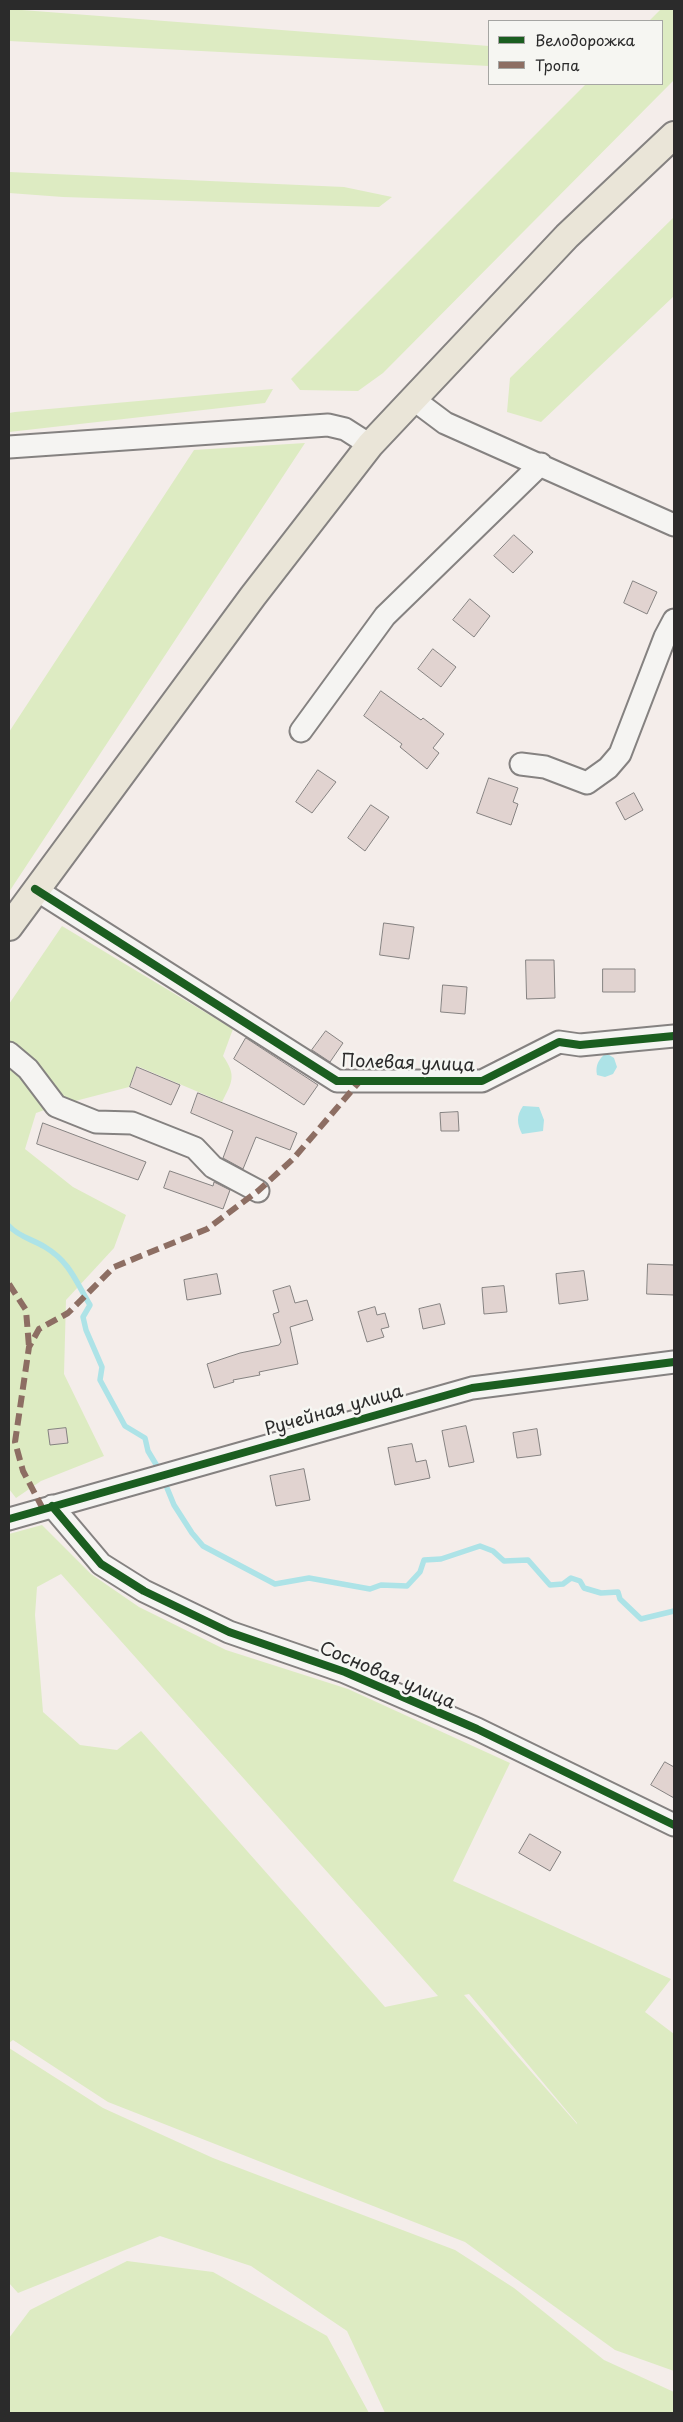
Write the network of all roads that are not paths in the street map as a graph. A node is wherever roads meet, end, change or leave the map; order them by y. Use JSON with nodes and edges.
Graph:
{"nodes":[{"id":1,"x":674,"y":135,"type":"edge"},
{"id":2,"x":413,"y":399,"type":"junction"},
{"id":3,"x":370,"y":445,"type":"junction"},
{"id":4,"x":9,"y":447,"type":"edge"},
{"id":5,"x":541,"y":464,"type":"junction"},
{"id":6,"x":674,"y":525,"type":"edge"},
{"id":7,"x":674,"y":620,"type":"edge"},
{"id":8,"x":301,"y":731,"type":"dead end"},
{"id":9,"x":521,"y":764,"type":"dead end"},
{"id":10,"x":35,"y":889,"type":"junction"},
{"id":11,"x":9,"y":927,"type":"edge"},
{"id":12,"x":674,"y":1036,"type":"edge"},
{"id":13,"x":9,"y":1053,"type":"edge"},
{"id":14,"x":258,"y":1191,"type":"dead end"},
{"id":15,"x":674,"y":1362,"type":"edge"},
{"id":16,"x":52,"y":1506,"type":"junction"},
{"id":17,"x":9,"y":1518,"type":"edge"},
{"id":18,"x":674,"y":1825,"type":"edge"}],
"edges":[{"from":1,"to":2,"type":"main road"},
{"from":2,"to":3,"type":"main road"},
{"from":2,"to":5,"type":"street"},
{"from":3,"to":4,"type":"street"},
{"from":3,"to":10,"type":"main road"},
{"from":5,"to":6,"type":"street"},
{"from":5,"to":8,"type":"street"},
{"from":7,"to":9,"type":"street"},
{"from":10,"to":11,"type":"main road"},
{"from":10,"to":12,"type":"street","name":"Полевая улица"},
{"from":13,"to":14,"type":"street"},
{"from":15,"to":16,"type":"street","name":"Ручейная улица"},
{"from":16,"to":17,"type":"street","name":"Ручейная улица"},
{"from":16,"to":18,"type":"street","name":"Сосновая улица"}]}
